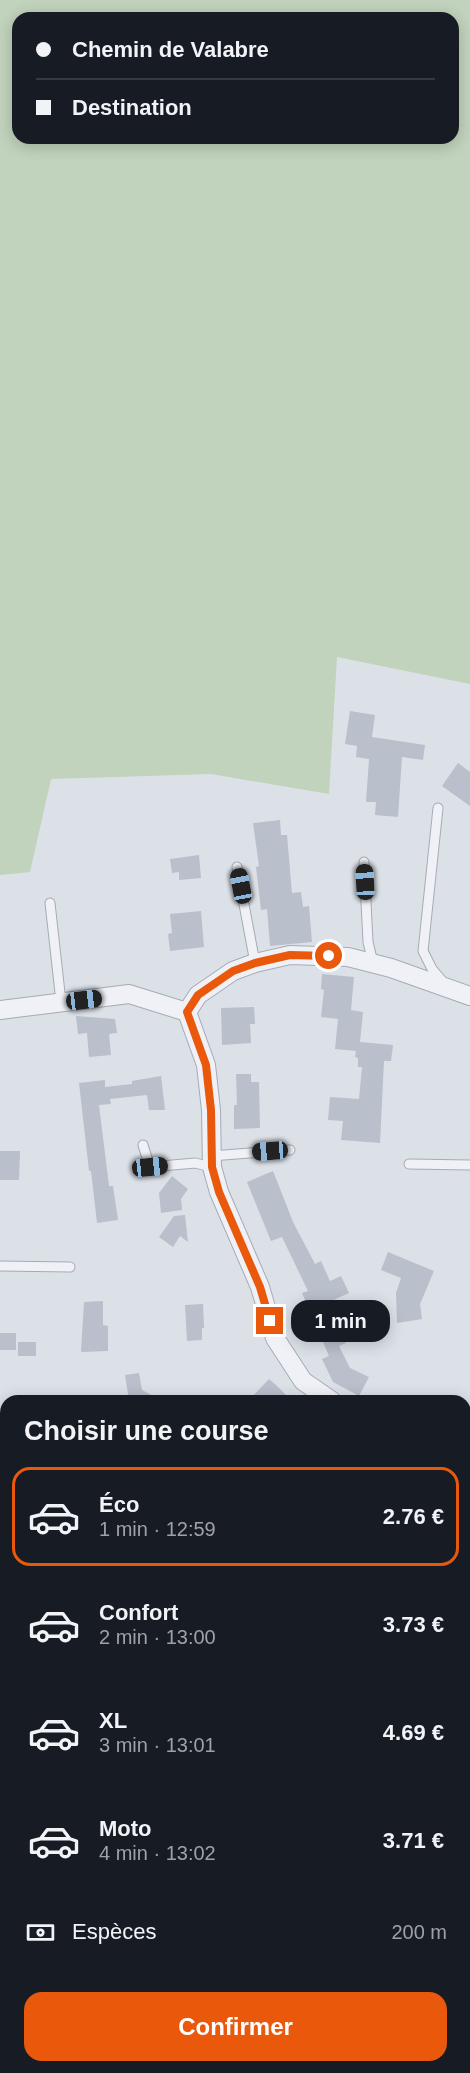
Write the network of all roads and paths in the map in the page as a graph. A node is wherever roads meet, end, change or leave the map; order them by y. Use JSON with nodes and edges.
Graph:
{"nodes":[{"id":1,"x":438,"y":808,"type":"dead end"},
{"id":2,"x":364,"y":862,"type":"dead end"},
{"id":3,"x":237,"y":867,"type":"dead end"},
{"id":4,"x":50,"y":903,"type":"dead end"},
{"id":5,"x":255,"y":963,"type":"junction"},
{"id":6,"x":373,"y":963,"type":"junction"},
{"id":7,"x":449,"y":990,"type":"junction"},
{"id":8,"x":470,"y":996,"type":"edge"},
{"id":9,"x":62,"y":1002,"type":"junction"},
{"id":10,"x":0,"y":1010,"type":"edge"},
{"id":11,"x":187,"y":1012,"type":"junction"},
{"id":12,"x":143,"y":1145,"type":"dead end"},
{"id":13,"x":290,"y":1150,"type":"dead end"},
{"id":14,"x":211,"y":1161,"type":"junction"},
{"id":15,"x":409,"y":1164,"type":"dead end"},
{"id":16,"x":470,"y":1165,"type":"edge"},
{"id":17,"x":0,"y":1266,"type":"edge"},
{"id":18,"x":70,"y":1266,"type":"dead end"},
{"id":19,"x":323,"y":1395,"type":"edge"}],
"edges":[{"from":1,"to":7,"type":"lane"},
{"from":2,"to":6,"type":"lane"},
{"from":3,"to":5,"type":"lane"},
{"from":4,"to":9,"type":"lane"},
{"from":5,"to":6,"type":"street"},
{"from":5,"to":11,"type":"street"},
{"from":6,"to":7,"type":"street"},
{"from":7,"to":8,"type":"street"},
{"from":9,"to":10,"type":"street"},
{"from":9,"to":11,"type":"street"},
{"from":11,"to":14,"type":"street"},
{"from":12,"to":14,"type":"lane"},
{"from":13,"to":14,"type":"lane"},
{"from":14,"to":19,"type":"street"},
{"from":15,"to":16,"type":"lane"},
{"from":17,"to":18,"type":"lane"}]}
